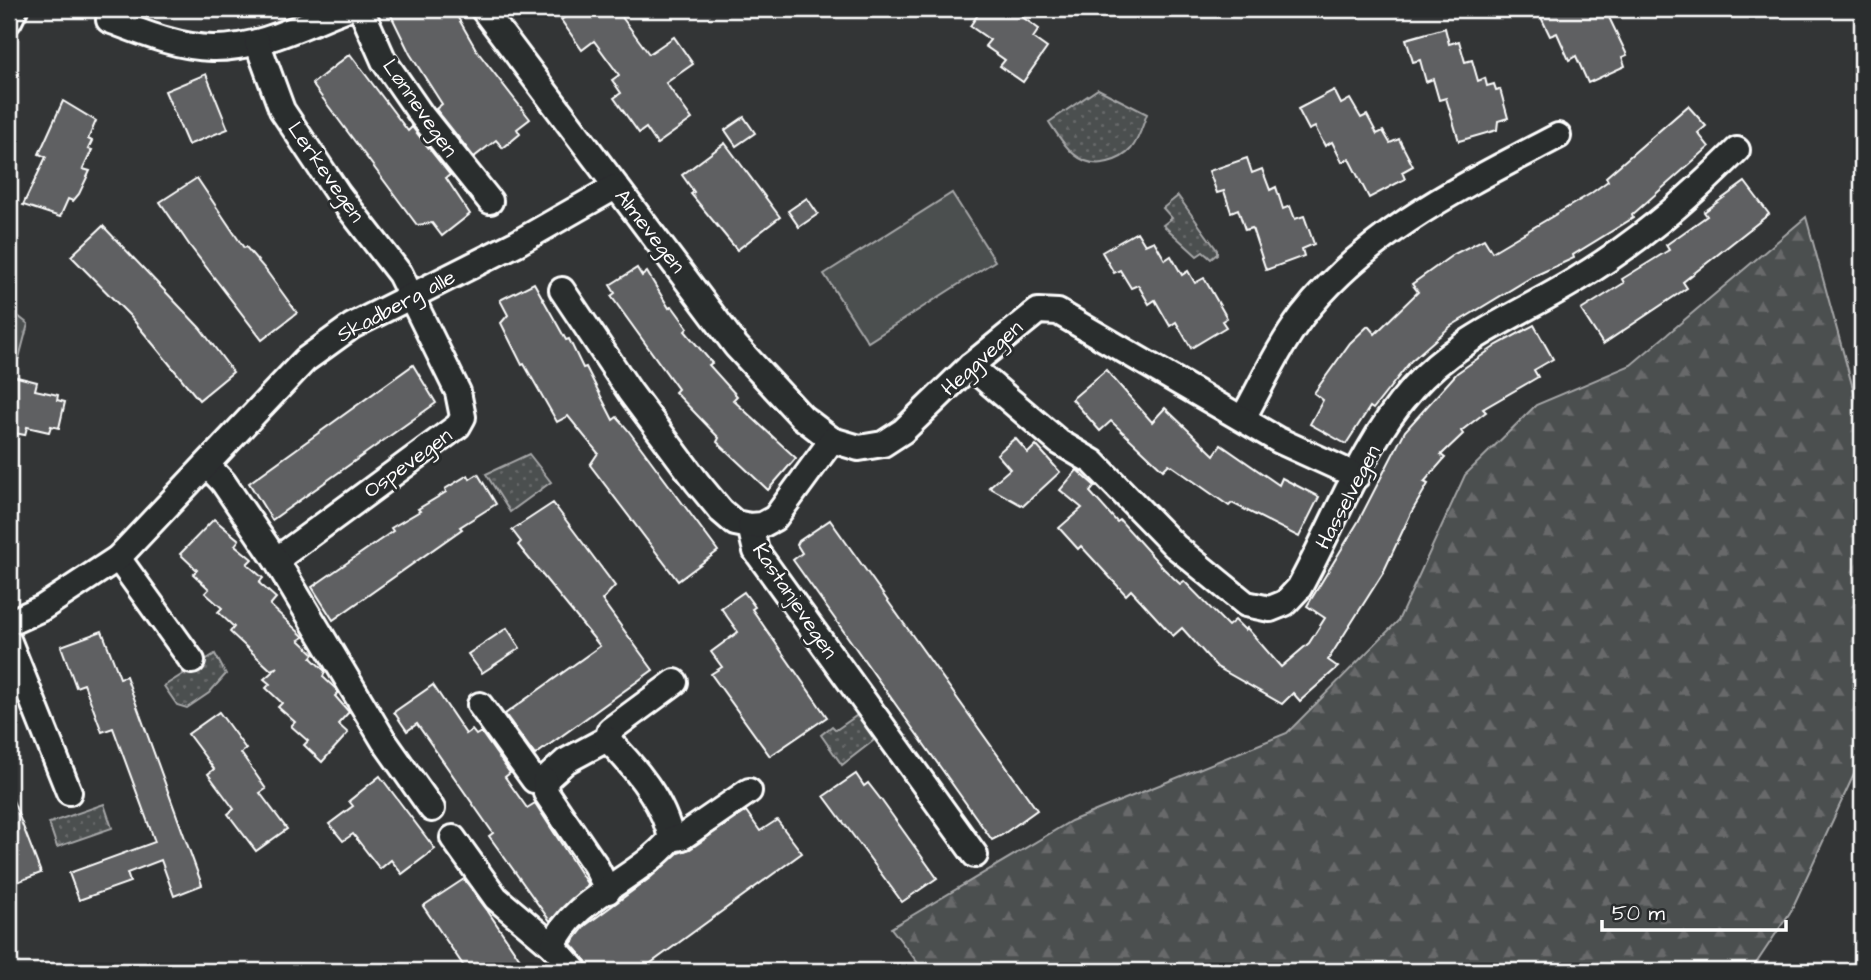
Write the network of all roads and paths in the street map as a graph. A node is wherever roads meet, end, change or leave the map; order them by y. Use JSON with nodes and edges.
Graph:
{"nodes":[{"id":1,"x":15,"y":9,"type":"edge"},
{"id":2,"x":345,"y":9,"type":"edge"},
{"id":3,"x":360,"y":9,"type":"edge"},
{"id":4,"x":482,"y":9,"type":"edge"},
{"id":5,"x":109,"y":20,"type":"dead end"},
{"id":6,"x":9,"y":21,"type":"edge"},
{"id":7,"x":257,"y":42,"type":"junction"},
{"id":8,"x":1558,"y":136,"type":"dead end"},
{"id":9,"x":1737,"y":150,"type":"dead end"},
{"id":10,"x":615,"y":187,"type":"junction"},
{"id":11,"x":490,"y":201,"type":"dead end"},
{"id":12,"x":562,"y":290,"type":"dead end"},
{"id":13,"x":410,"y":295,"type":"junction"},
{"id":14,"x":970,"y":366,"type":"junction"},
{"id":15,"x":1243,"y":418,"type":"junction"},
{"id":16,"x":832,"y":440,"type":"junction"},
{"id":17,"x":207,"y":465,"type":"junction"},
{"id":18,"x":1357,"y":476,"type":"junction"},
{"id":19,"x":750,"y":526,"type":"junction"},
{"id":20,"x":118,"y":558,"type":"junction"},
{"id":21,"x":275,"y":561,"type":"junction"},
{"id":22,"x":9,"y":623,"type":"edge"},
{"id":23,"x":9,"y":642,"type":"edge"},
{"id":24,"x":192,"y":661,"type":"dead end"},
{"id":25,"x":675,"y":682,"type":"dead end"},
{"id":26,"x":480,"y":705,"type":"dead end"},
{"id":27,"x":607,"y":739,"type":"junction"},
{"id":28,"x":545,"y":779,"type":"junction"},
{"id":29,"x":750,"y":791,"type":"dead end"},
{"id":30,"x":69,"y":792,"type":"dead end"},
{"id":31,"x":432,"y":809,"type":"dead end"},
{"id":32,"x":453,"y":838,"type":"dead end"},
{"id":33,"x":671,"y":839,"type":"junction"},
{"id":34,"x":975,"y":855,"type":"dead end"},
{"id":35,"x":608,"y":891,"type":"junction"},
{"id":36,"x":553,"y":946,"type":"junction"},
{"id":37,"x":575,"y":971,"type":"edge"}],
"edges":[{"from":1,"to":6,"type":"street"},
{"from":2,"to":7,"type":"street"},
{"from":3,"to":11,"type":"street","name":"Lønnevegen"},
{"from":4,"to":10,"type":"street","name":"Almevegen"},
{"from":5,"to":7,"type":"street"},
{"from":7,"to":13,"type":"street","name":"Lerkevegen"},
{"from":8,"to":15,"type":"street"},
{"from":9,"to":18,"type":"street","name":"Hasselvegen"},
{"from":10,"to":13,"type":"street","name":"Skadberg alle"},
{"from":10,"to":16,"type":"street","name":"Almevegen"},
{"from":12,"to":19,"type":"street","name":"Kastanjevegen"},
{"from":13,"to":17,"type":"street","name":"Skadberg alle"},
{"from":13,"to":21,"type":"street","name":"Ospevegen"},
{"from":14,"to":15,"type":"street","name":"Heggvegen"},
{"from":14,"to":16,"type":"street","name":"Heggvegen"},
{"from":14,"to":18,"type":"street","name":"Hasselvegen"},
{"from":15,"to":18,"type":"street","name":"Heggvegen"},
{"from":16,"to":19,"type":"street"},
{"from":17,"to":20,"type":"street","name":"Skadberg alle"},
{"from":17,"to":21,"type":"street"},
{"from":19,"to":34,"type":"street","name":"Kastanjevegen"},
{"from":20,"to":22,"type":"street","name":"Skadberg alle"},
{"from":20,"to":24,"type":"street"},
{"from":21,"to":31,"type":"street"},
{"from":23,"to":30,"type":"street"},
{"from":25,"to":27,"type":"street"},
{"from":26,"to":28,"type":"street"},
{"from":27,"to":28,"type":"street"},
{"from":27,"to":33,"type":"street"},
{"from":28,"to":35,"type":"street"},
{"from":29,"to":33,"type":"street"},
{"from":32,"to":36,"type":"street"},
{"from":33,"to":35,"type":"street"},
{"from":35,"to":36,"type":"street"},
{"from":36,"to":37,"type":"street"}]}
